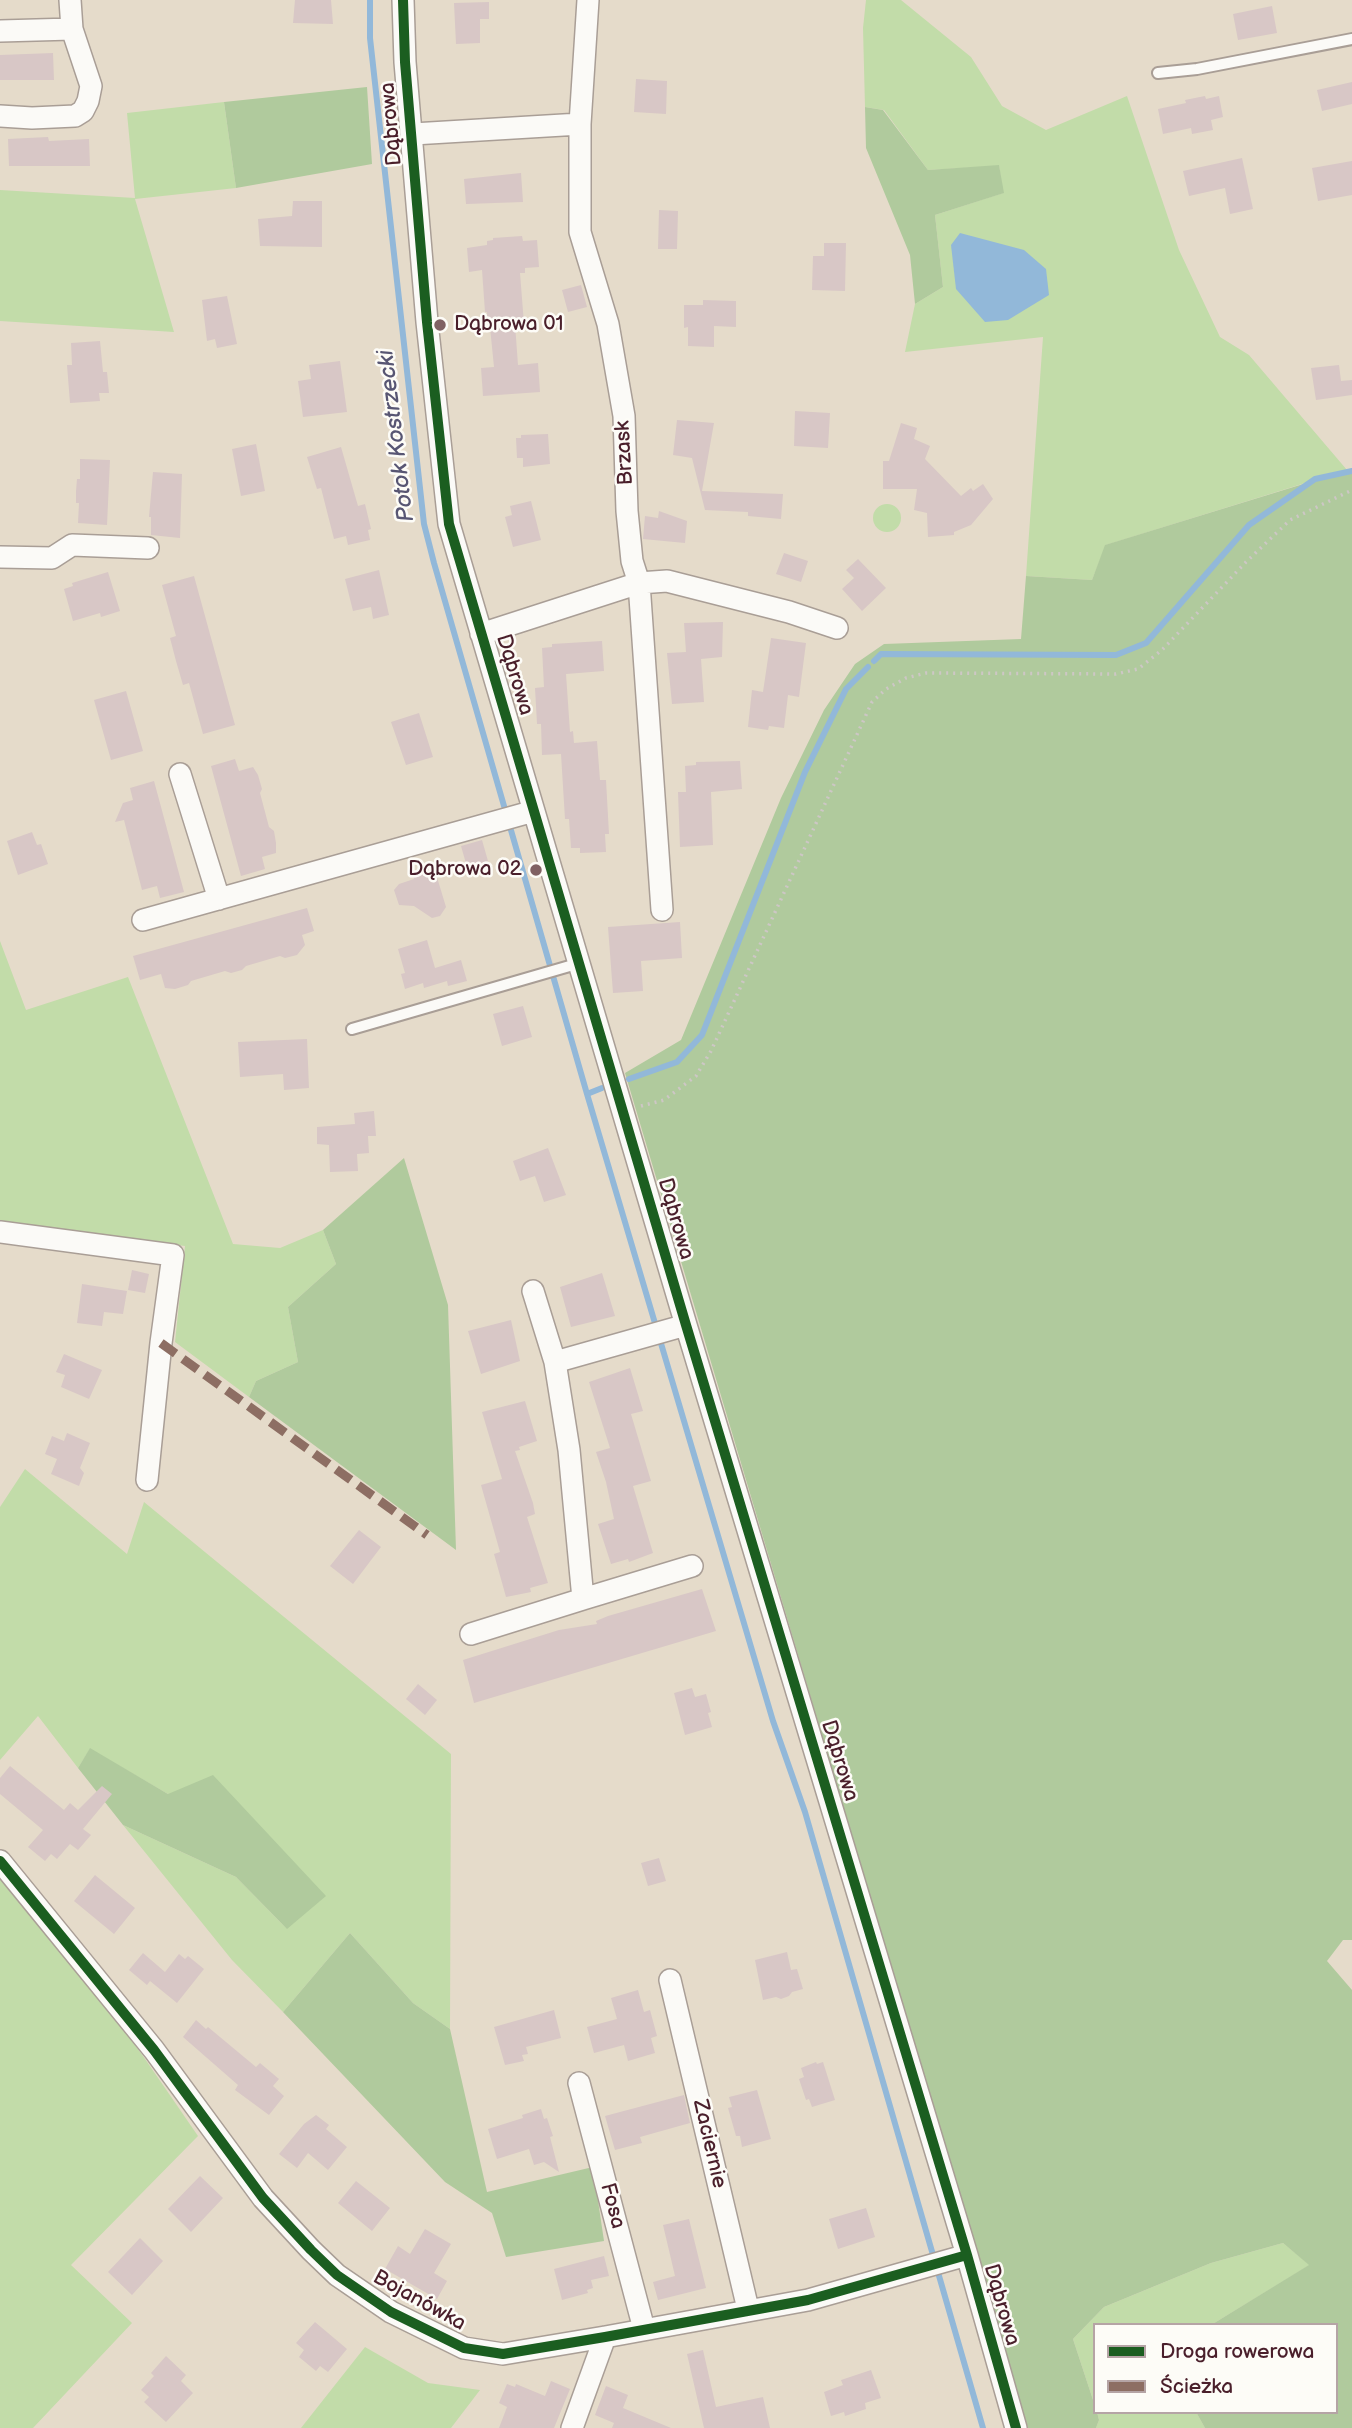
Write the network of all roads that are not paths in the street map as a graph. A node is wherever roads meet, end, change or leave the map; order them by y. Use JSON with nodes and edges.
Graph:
{"nodes":[{"id":1,"x":70,"y":0,"type":"edge"},
{"id":2,"x":403,"y":0,"type":"edge"},
{"id":3,"x":588,"y":0,"type":"edge"},
{"id":4,"x":72,"y":29,"type":"junction"},
{"id":5,"x":0,"y":31,"type":"edge"},
{"id":6,"x":1352,"y":38,"type":"edge"},
{"id":7,"x":1158,"y":73,"type":"dead end"},
{"id":8,"x":0,"y":116,"type":"edge"},
{"id":9,"x":580,"y":124,"type":"junction"},
{"id":10,"x":413,"y":134,"type":"junction"},
{"id":11,"x":148,"y":548,"type":"dead end"},
{"id":12,"x":0,"y":556,"type":"edge"},
{"id":13,"x":639,"y":583,"type":"junction"},
{"id":14,"x":837,"y":628,"type":"dead end"},
{"id":15,"x":481,"y":634,"type":"junction"},
{"id":16,"x":180,"y":774,"type":"dead end"},
{"id":17,"x":516,"y":816,"type":"junction"},
{"id":18,"x":219,"y":900,"type":"junction"},
{"id":19,"x":662,"y":910,"type":"dead end"},
{"id":20,"x":143,"y":920,"type":"dead end"},
{"id":21,"x":570,"y":965,"type":"junction"},
{"id":22,"x":352,"y":1029,"type":"dead end"},
{"id":23,"x":0,"y":1233,"type":"edge"},
{"id":24,"x":533,"y":1291,"type":"dead end"},
{"id":25,"x":679,"y":1326,"type":"junction"},
{"id":26,"x":555,"y":1362,"type":"junction"},
{"id":27,"x":147,"y":1480,"type":"dead end"},
{"id":28,"x":692,"y":1566,"type":"dead end"},
{"id":29,"x":583,"y":1599,"type":"junction"},
{"id":30,"x":471,"y":1634,"type":"dead end"},
{"id":31,"x":0,"y":1861,"type":"edge"},
{"id":32,"x":670,"y":1980,"type":"dead end"},
{"id":33,"x":579,"y":2082,"type":"dead end"},
{"id":34,"x":958,"y":2258,"type":"junction"},
{"id":35,"x":748,"y":2309,"type":"junction"},
{"id":36,"x":644,"y":2329,"type":"junction"},
{"id":37,"x":606,"y":2337,"type":"junction"},
{"id":38,"x":572,"y":2428,"type":"edge"},
{"id":39,"x":1016,"y":2428,"type":"edge"}],
"edges":[{"from":1,"to":4,"type":"street"},
{"from":2,"to":10,"type":"street","name":"Dąbrowa"},
{"from":3,"to":9,"type":"street","name":"Brzask"},
{"from":4,"to":5,"type":"street"},
{"from":4,"to":8,"type":"street"},
{"from":6,"to":7,"type":"lane"},
{"from":9,"to":10,"type":"street"},
{"from":9,"to":13,"type":"street","name":"Brzask"},
{"from":10,"to":15,"type":"street","name":"Dąbrowa"},
{"from":11,"to":12,"type":"street"},
{"from":13,"to":14,"type":"street"},
{"from":13,"to":15,"type":"street"},
{"from":13,"to":19,"type":"street","name":"Brzask"},
{"from":15,"to":17,"type":"street","name":"Dąbrowa"},
{"from":16,"to":18,"type":"street"},
{"from":17,"to":18,"type":"street"},
{"from":17,"to":21,"type":"street","name":"Dąbrowa"},
{"from":18,"to":20,"type":"street"},
{"from":21,"to":22,"type":"lane"},
{"from":21,"to":25,"type":"street","name":"Dąbrowa"},
{"from":23,"to":27,"type":"street"},
{"from":24,"to":26,"type":"street"},
{"from":25,"to":26,"type":"street"},
{"from":25,"to":34,"type":"street","name":"Dąbrowa"},
{"from":26,"to":29,"type":"street"},
{"from":28,"to":29,"type":"street"},
{"from":29,"to":30,"type":"street"},
{"from":31,"to":37,"type":"street","name":"Bojanówka"},
{"from":32,"to":35,"type":"street","name":"Zaciernie"},
{"from":33,"to":36,"type":"street","name":"Fosa"},
{"from":34,"to":35,"type":"street","name":"Bojanówka"},
{"from":34,"to":39,"type":"street","name":"Dąbrowa"},
{"from":35,"to":36,"type":"street","name":"Bojanówka"},
{"from":36,"to":37,"type":"street","name":"Bojanówka"},
{"from":37,"to":38,"type":"street"}]}
